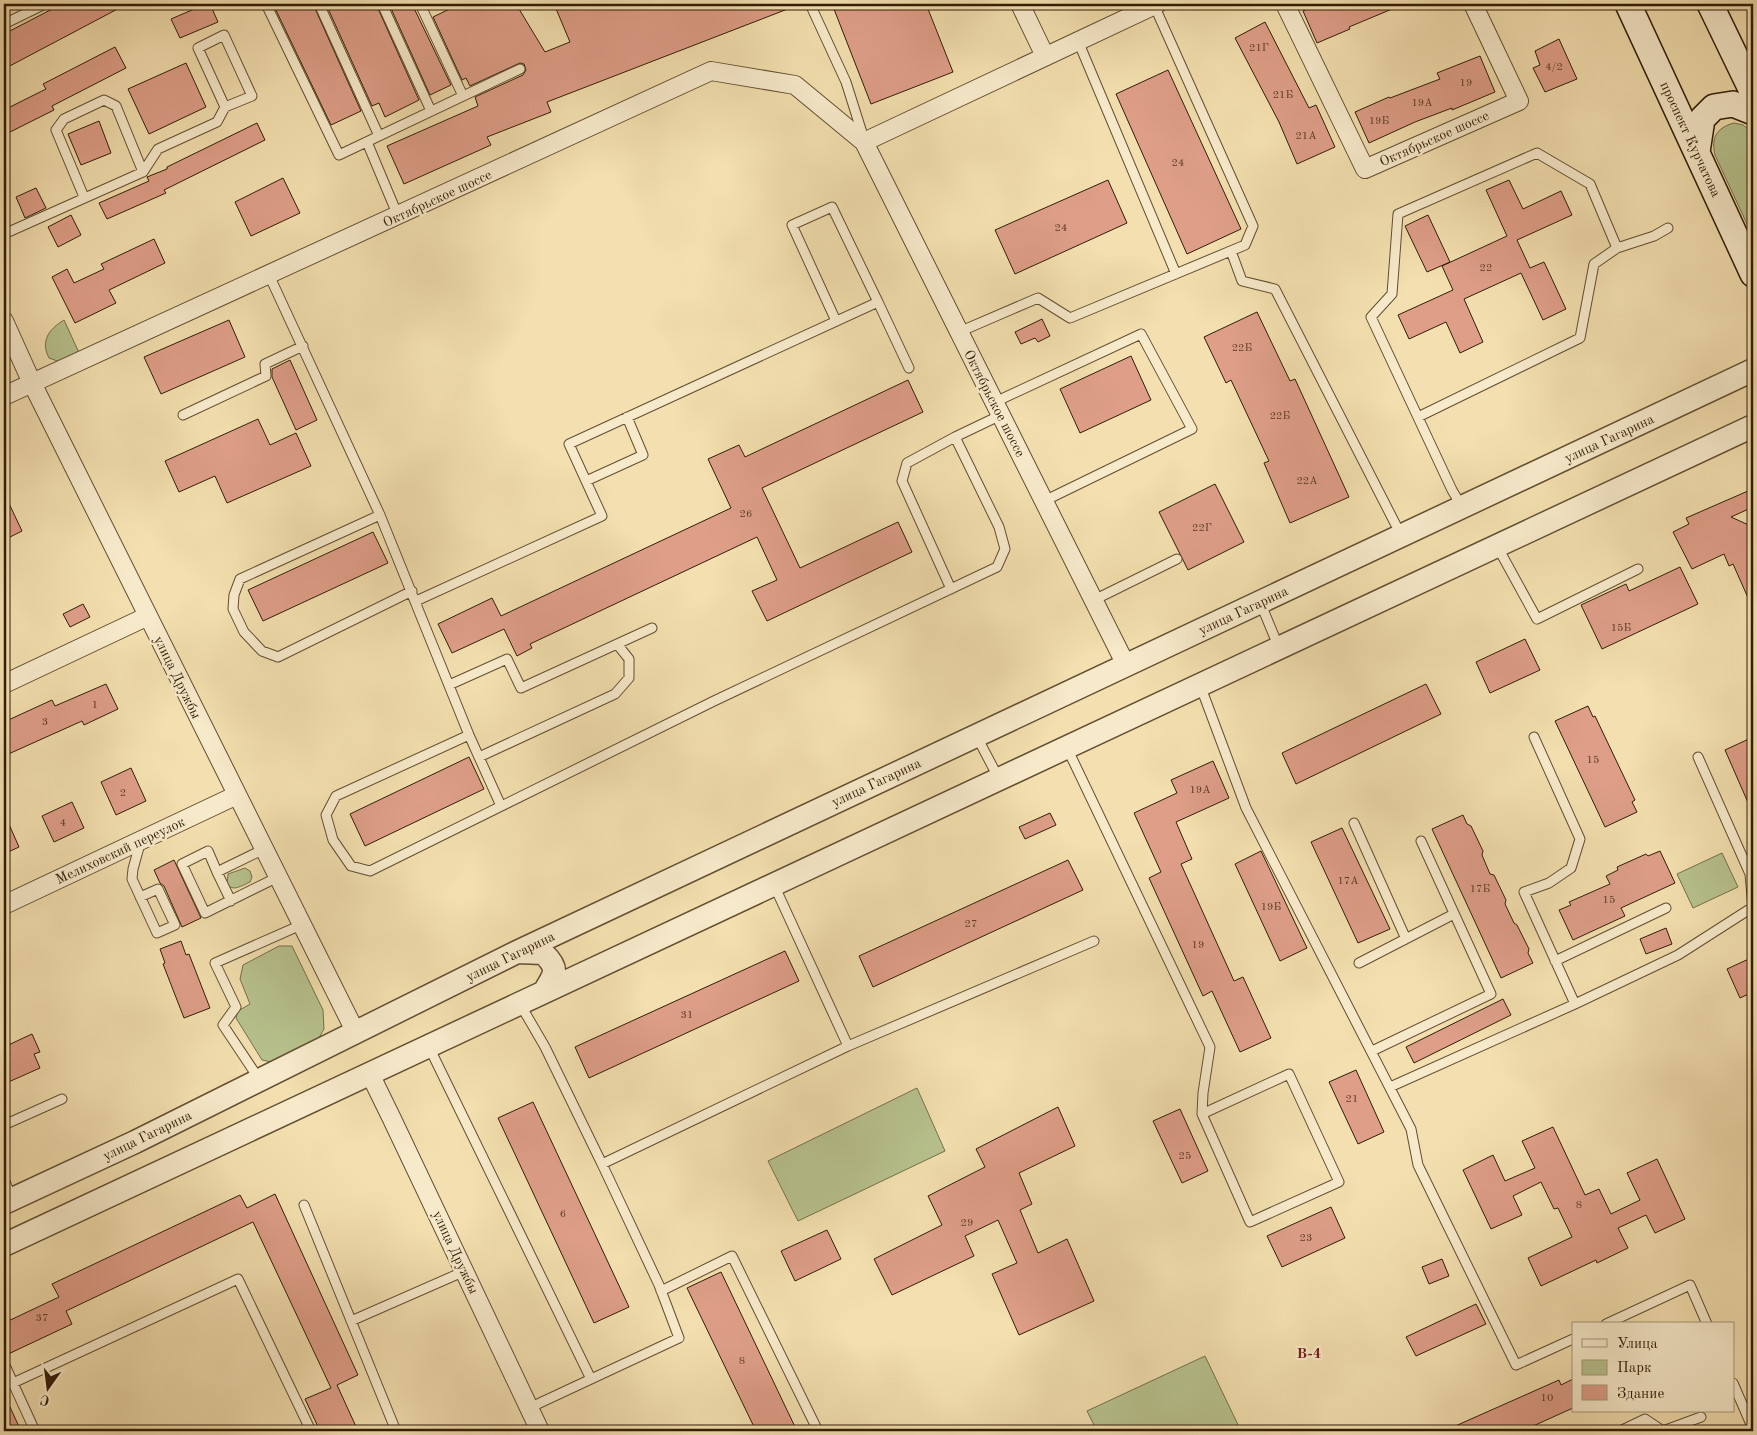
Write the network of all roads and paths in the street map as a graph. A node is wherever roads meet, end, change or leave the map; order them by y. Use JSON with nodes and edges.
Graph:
{"nodes":[{"id":1,"x":45,"y":4,"type":"edge"},
{"id":2,"x":266,"y":4,"type":"edge"},
{"id":3,"x":319,"y":4,"type":"edge"},
{"id":4,"x":382,"y":4,"type":"edge"},
{"id":5,"x":420,"y":4,"type":"edge"},
{"id":6,"x":810,"y":4,"type":"edge"},
{"id":7,"x":1020,"y":4,"type":"edge"},
{"id":8,"x":1156,"y":4,"type":"edge"},
{"id":9,"x":1285,"y":4,"type":"edge"},
{"id":10,"x":1473,"y":4,"type":"edge"},
{"id":11,"x":1628,"y":4,"type":"edge"},
{"id":12,"x":1710,"y":4,"type":"edge"},
{"id":13,"x":4,"y":24,"type":"edge"},
{"id":14,"x":1078,"y":41,"type":"junction"},
{"id":15,"x":1045,"y":56,"type":"junction"},
{"id":16,"x":520,"y":69,"type":"dead end"},
{"id":17,"x":1753,"y":93,"type":"edge"},
{"id":18,"x":463,"y":96,"type":"junction"},
{"id":19,"x":225,"y":107,"type":"junction"},
{"id":20,"x":431,"y":111,"type":"junction"},
{"id":21,"x":1753,"y":112,"type":"edge"},
{"id":22,"x":379,"y":136,"type":"junction"},
{"id":23,"x":367,"y":142,"type":"junction"},
{"id":24,"x":864,"y":142,"type":"junction"},
{"id":25,"x":1697,"y":152,"type":"junction"},
{"id":26,"x":143,"y":172,"type":"junction"},
{"id":27,"x":84,"y":197,"type":"junction"},
{"id":28,"x":398,"y":216,"type":"junction"},
{"id":29,"x":1668,"y":228,"type":"dead end"},
{"id":30,"x":4,"y":234,"type":"edge"},
{"id":31,"x":1617,"y":248,"type":"junction"},
{"id":32,"x":1231,"y":251,"type":"junction"},
{"id":33,"x":1176,"y":274,"type":"junction"},
{"id":34,"x":1753,"y":274,"type":"edge"},
{"id":35,"x":269,"y":275,"type":"junction"},
{"id":36,"x":878,"y":302,"type":"junction"},
{"id":37,"x":4,"y":321,"type":"edge"},
{"id":38,"x":836,"y":321,"type":"junction"},
{"id":39,"x":959,"y":332,"type":"junction"},
{"id":40,"x":303,"y":346,"type":"junction"},
{"id":41,"x":910,"y":368,"type":"dead end"},
{"id":42,"x":1753,"y":370,"type":"edge"},
{"id":43,"x":32,"y":383,"type":"junction"},
{"id":44,"x":4,"y":396,"type":"edge"},
{"id":45,"x":998,"y":409,"type":"junction"},
{"id":46,"x":183,"y":415,"type":"dead end"},
{"id":47,"x":627,"y":417,"type":"junction"},
{"id":48,"x":1418,"y":417,"type":"junction"},
{"id":49,"x":1753,"y":426,"type":"edge"},
{"id":50,"x":956,"y":437,"type":"junction"},
{"id":51,"x":586,"y":481,"type":"junction"},
{"id":52,"x":1044,"y":502,"type":"junction"},
{"id":53,"x":1462,"y":507,"type":"junction"},
{"id":54,"x":380,"y":515,"type":"junction"},
{"id":55,"x":1402,"y":535,"type":"junction"},
{"id":56,"x":1496,"y":546,"type":"junction"},
{"id":57,"x":1176,"y":559,"type":"dead end"},
{"id":58,"x":1638,"y":569,"type":"dead end"},
{"id":59,"x":951,"y":590,"type":"junction"},
{"id":60,"x":412,"y":591,"type":"junction"},
{"id":61,"x":1094,"y":600,"type":"junction"},
{"id":62,"x":416,"y":601,"type":"junction"},
{"id":63,"x":1260,"y":602,"type":"junction"},
{"id":64,"x":148,"y":616,"type":"junction"},
{"id":65,"x":652,"y":628,"type":"dead end"},
{"id":66,"x":617,"y":644,"type":"junction"},
{"id":67,"x":1280,"y":648,"type":"junction"},
{"id":68,"x":1126,"y":664,"type":"junction"},
{"id":69,"x":4,"y":684,"type":"edge"},
{"id":70,"x":449,"y":685,"type":"junction"},
{"id":71,"x":1200,"y":685,"type":"junction"},
{"id":72,"x":469,"y":735,"type":"junction"},
{"id":73,"x":976,"y":735,"type":"junction"},
{"id":74,"x":1534,"y":737,"type":"dead end"},
{"id":75,"x":1067,"y":748,"type":"junction"},
{"id":76,"x":479,"y":757,"type":"junction"},
{"id":77,"x":1698,"y":757,"type":"dead end"},
{"id":78,"x":999,"y":779,"type":"junction"},
{"id":79,"x":237,"y":795,"type":"junction"},
{"id":80,"x":501,"y":806,"type":"junction"},
{"id":81,"x":1354,"y":823,"type":"dead end"},
{"id":82,"x":141,"y":840,"type":"junction"},
{"id":83,"x":1421,"y":841,"type":"dead end"},
{"id":84,"x":264,"y":849,"type":"junction"},
{"id":85,"x":217,"y":872,"type":"junction"},
{"id":86,"x":1752,"y":873,"type":"edge"},
{"id":87,"x":278,"y":877,"type":"junction"},
{"id":88,"x":774,"y":885,"type":"junction"},
{"id":89,"x":140,"y":897,"type":"junction"},
{"id":90,"x":231,"y":900,"type":"junction"},
{"id":91,"x":4,"y":905,"type":"edge"},
{"id":92,"x":1753,"y":907,"type":"edge"},
{"id":93,"x":1666,"y":908,"type":"dead end"},
{"id":94,"x":1454,"y":914,"type":"junction"},
{"id":95,"x":301,"y":924,"type":"junction"},
{"id":96,"x":1406,"y":939,"type":"junction"},
{"id":97,"x":1094,"y":941,"type":"dead end"},
{"id":98,"x":517,"y":952,"type":"junction"},
{"id":99,"x":1555,"y":961,"type":"junction"},
{"id":100,"x":1359,"y":963,"type":"dead end"},
{"id":101,"x":544,"y":992,"type":"junction"},
{"id":102,"x":520,"y":1004,"type":"junction"},
{"id":103,"x":1574,"y":1004,"type":"junction"},
{"id":104,"x":355,"y":1032,"type":"junction"},
{"id":105,"x":428,"y":1046,"type":"junction"},
{"id":106,"x":848,"y":1046,"type":"junction"},
{"id":107,"x":1372,"y":1051,"type":"junction"},
{"id":108,"x":370,"y":1074,"type":"junction"},
{"id":109,"x":260,"y":1080,"type":"junction"},
{"id":110,"x":1390,"y":1087,"type":"junction"},
{"id":111,"x":62,"y":1099,"type":"dead end"},
{"id":112,"x":1202,"y":1114,"type":"junction"},
{"id":113,"x":4,"y":1125,"type":"edge"},
{"id":114,"x":136,"y":1142,"type":"junction"},
{"id":115,"x":602,"y":1164,"type":"junction"},
{"id":116,"x":145,"y":1179,"type":"junction"},
{"id":117,"x":7,"y":1194,"type":"edge"},
{"id":118,"x":304,"y":1205,"type":"dead end"},
{"id":119,"x":4,"y":1245,"type":"edge"},
{"id":120,"x":465,"y":1271,"type":"junction"},
{"id":121,"x":662,"y":1291,"type":"junction"},
{"id":122,"x":351,"y":1320,"type":"junction"},
{"id":123,"x":1610,"y":1322,"type":"edge"},
{"id":124,"x":1706,"y":1322,"type":"edge"},
{"id":125,"x":1572,"y":1339,"type":"edge"},
{"id":126,"x":4,"y":1363,"type":"edge"},
{"id":127,"x":591,"y":1379,"type":"junction"},
{"id":128,"x":13,"y":1383,"type":"junction"},
{"id":129,"x":1734,"y":1385,"type":"edge"},
{"id":130,"x":529,"y":1408,"type":"junction"},
{"id":131,"x":1701,"y":1417,"type":"dead end"},
{"id":132,"x":1753,"y":1429,"type":"edge"},
{"id":133,"x":34,"y":1431,"type":"edge"},
{"id":134,"x":311,"y":1431,"type":"edge"},
{"id":135,"x":396,"y":1431,"type":"edge"},
{"id":136,"x":540,"y":1431,"type":"edge"},
{"id":137,"x":818,"y":1431,"type":"edge"},
{"id":138,"x":1620,"y":1431,"type":"edge"}],
"edges":[{"from":1,"to":13,"type":"lane"},
{"from":2,"to":23,"type":"lane"},
{"from":3,"to":22,"type":"lane"},
{"from":4,"to":20,"type":"lane"},
{"from":5,"to":18,"type":"lane"},
{"from":6,"to":24,"type":"lane"},
{"from":7,"to":15,"type":"street"},
{"from":8,"to":14,"type":"street"},
{"from":8,"to":32,"type":"lane"},
{"from":9,"to":10,"type":"street","name":"Октябрьское шоссе"},
{"from":11,"to":25,"type":"main road","name":"проспект Курчатова"},
{"from":12,"to":17,"type":"main road"},
{"from":14,"to":15,"type":"street"},
{"from":14,"to":33,"type":"lane"},
{"from":15,"to":24,"type":"street"},
{"from":16,"to":18,"type":"lane"},
{"from":18,"to":20,"type":"lane"},
{"from":19,"to":19,"type":"lane"},
{"from":19,"to":26,"type":"lane"},
{"from":20,"to":22,"type":"lane"},
{"from":21,"to":25,"type":"main road"},
{"from":22,"to":23,"type":"lane"},
{"from":23,"to":28,"type":"lane"},
{"from":24,"to":28,"type":"street","name":"Октябрьское шоссе"},
{"from":24,"to":39,"type":"street","name":"Октябрьское шоссе"},
{"from":25,"to":34,"type":"main road","name":"проспект Курчатова"},
{"from":26,"to":27,"type":"lane"},
{"from":26,"to":27,"type":"lane"},
{"from":27,"to":30,"type":"lane"},
{"from":28,"to":35,"type":"street","name":"Октябрьское шоссе"},
{"from":29,"to":31,"type":"lane"},
{"from":31,"to":48,"type":"lane"},
{"from":31,"to":48,"type":"lane"},
{"from":32,"to":33,"type":"lane"},
{"from":32,"to":55,"type":"lane"},
{"from":33,"to":39,"type":"lane"},
{"from":35,"to":40,"type":"lane"},
{"from":35,"to":43,"type":"street","name":"Октябрьское шоссе"},
{"from":36,"to":38,"type":"lane"},
{"from":36,"to":38,"type":"lane"},
{"from":36,"to":41,"type":"lane"},
{"from":37,"to":43,"type":"street","name":"улица Дружбы"},
{"from":38,"to":47,"type":"lane"},
{"from":39,"to":45,"type":"street","name":"Октябрьское шоссе"},
{"from":40,"to":46,"type":"lane"},
{"from":40,"to":54,"type":"lane"},
{"from":42,"to":53,"type":"street","name":"улица Гагарина"},
{"from":43,"to":44,"type":"street","name":"Октябрьское шоссе"},
{"from":43,"to":64,"type":"street","name":"улица Дружбы"},
{"from":45,"to":50,"type":"lane"},
{"from":45,"to":52,"type":"street","name":"Октябрьское шоссе"},
{"from":45,"to":52,"type":"lane"},
{"from":47,"to":51,"type":"lane"},
{"from":47,"to":51,"type":"lane"},
{"from":48,"to":53,"type":"lane"},
{"from":49,"to":56,"type":"street"},
{"from":50,"to":59,"type":"lane"},
{"from":50,"to":59,"type":"lane"},
{"from":51,"to":62,"type":"lane"},
{"from":52,"to":61,"type":"street","name":"Октябрьское шоссе"},
{"from":53,"to":55,"type":"street","name":"улица Гагарина"},
{"from":54,"to":60,"type":"lane"},
{"from":54,"to":60,"type":"lane"},
{"from":55,"to":63,"type":"street","name":"улица Гагарина"},
{"from":56,"to":58,"type":"lane"},
{"from":56,"to":67,"type":"street"},
{"from":57,"to":61,"type":"lane"},
{"from":59,"to":80,"type":"lane"},
{"from":60,"to":62,"type":"lane"},
{"from":61,"to":68,"type":"street","name":"Октябрьское шоссе"},
{"from":62,"to":70,"type":"lane"},
{"from":63,"to":67,"type":"lane"},
{"from":63,"to":68,"type":"street","name":"улица Гагарина"},
{"from":64,"to":69,"type":"street"},
{"from":64,"to":79,"type":"street","name":"улица Дружбы"},
{"from":65,"to":66,"type":"lane"},
{"from":66,"to":70,"type":"lane"},
{"from":66,"to":76,"type":"lane"},
{"from":67,"to":71,"type":"street"},
{"from":68,"to":73,"type":"street","name":"улица Гагарина"},
{"from":70,"to":72,"type":"lane"},
{"from":71,"to":75,"type":"street"},
{"from":71,"to":107,"type":"lane"},
{"from":72,"to":76,"type":"lane"},
{"from":72,"to":80,"type":"lane"},
{"from":73,"to":78,"type":"lane"},
{"from":73,"to":98,"type":"street","name":"улица Гагарина"},
{"from":74,"to":99,"type":"lane"},
{"from":75,"to":78,"type":"street"},
{"from":75,"to":112,"type":"lane"},
{"from":76,"to":80,"type":"lane"},
{"from":77,"to":86,"type":"lane"},
{"from":78,"to":88,"type":"street"},
{"from":79,"to":82,"type":"street","name":"Мелиховский переулок"},
{"from":79,"to":84,"type":"street","name":"улица Дружбы"},
{"from":81,"to":96,"type":"lane"},
{"from":82,"to":89,"type":"lane"},
{"from":82,"to":91,"type":"street","name":"Мелиховский переулок"},
{"from":83,"to":94,"type":"lane"},
{"from":84,"to":85,"type":"lane"},
{"from":84,"to":87,"type":"street","name":"улица Дружбы"},
{"from":85,"to":90,"type":"lane"},
{"from":85,"to":90,"type":"lane"},
{"from":86,"to":92,"type":"lane"},
{"from":87,"to":90,"type":"lane"},
{"from":87,"to":95,"type":"street","name":"улица Дружбы"},
{"from":88,"to":101,"type":"street"},
{"from":88,"to":106,"type":"lane"},
{"from":89,"to":89,"type":"lane"},
{"from":92,"to":103,"type":"lane"},
{"from":93,"to":99,"type":"lane"},
{"from":94,"to":96,"type":"lane"},
{"from":94,"to":107,"type":"lane"},
{"from":95,"to":104,"type":"street","name":"улица Дружбы"},
{"from":95,"to":109,"type":"lane"},
{"from":96,"to":100,"type":"lane"},
{"from":97,"to":106,"type":"lane"},
{"from":98,"to":101,"type":"street"},
{"from":98,"to":104,"type":"street","name":"улица Гагарина"},
{"from":99,"to":103,"type":"lane"},
{"from":101,"to":102,"type":"street"},
{"from":102,"to":105,"type":"street"},
{"from":102,"to":115,"type":"lane"},
{"from":103,"to":110,"type":"lane"},
{"from":104,"to":109,"type":"street","name":"улица Гагарина"},
{"from":105,"to":108,"type":"street"},
{"from":105,"to":127,"type":"lane"},
{"from":106,"to":115,"type":"lane"},
{"from":107,"to":110,"type":"lane"},
{"from":108,"to":116,"type":"street"},
{"from":108,"to":120,"type":"street","name":"улица Дружбы"},
{"from":109,"to":114,"type":"street","name":"улица Гагарина"},
{"from":110,"to":125,"type":"lane"},
{"from":111,"to":113,"type":"lane"},
{"from":112,"to":112,"type":"lane"},
{"from":114,"to":116,"type":"street"},
{"from":114,"to":117,"type":"street","name":"улица Гагарина"},
{"from":115,"to":121,"type":"lane"},
{"from":116,"to":119,"type":"street"},
{"from":118,"to":122,"type":"lane"},
{"from":120,"to":122,"type":"lane"},
{"from":120,"to":130,"type":"street","name":"улица Дружбы"},
{"from":121,"to":127,"type":"lane"},
{"from":121,"to":137,"type":"lane"},
{"from":122,"to":135,"type":"lane"},
{"from":123,"to":124,"type":"lane"},
{"from":126,"to":128,"type":"lane"},
{"from":127,"to":130,"type":"lane"},
{"from":128,"to":133,"type":"lane"},
{"from":128,"to":134,"type":"lane"},
{"from":129,"to":132,"type":"lane"},
{"from":130,"to":136,"type":"street","name":"улица Дружбы"},
{"from":131,"to":138,"type":"lane"}]}
